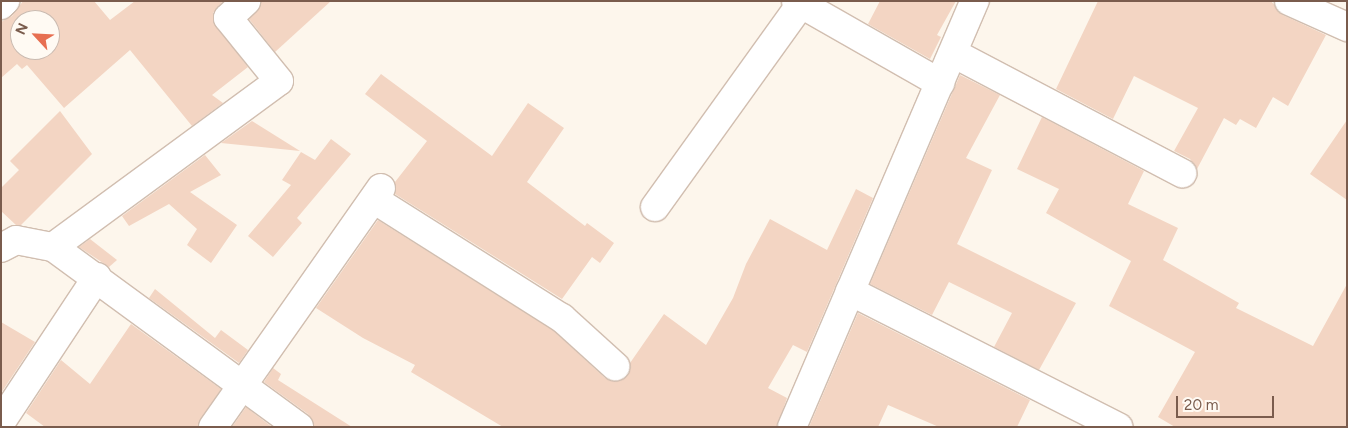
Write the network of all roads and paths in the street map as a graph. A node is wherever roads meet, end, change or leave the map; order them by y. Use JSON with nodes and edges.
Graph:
{"nodes":[{"id":1,"x":5,"y":1,"type":"edge"},
{"id":2,"x":246,"y":1,"type":"edge"},
{"id":3,"x":975,"y":1,"type":"edge"},
{"id":4,"x":1289,"y":1,"type":"edge"},
{"id":5,"x":798,"y":3,"type":"edge"},
{"id":6,"x":1,"y":5,"type":"edge"},
{"id":7,"x":1347,"y":27,"type":"edge"},
{"id":8,"x":953,"y":53,"type":"junction"},
{"id":9,"x":940,"y":83,"type":"junction"},
{"id":10,"x":1182,"y":173,"type":"dead end"},
{"id":11,"x":655,"y":207,"type":"dead end"},
{"id":12,"x":6,"y":238,"type":"edge"},
{"id":13,"x":53,"y":247,"type":"junction"},
{"id":14,"x":97,"y":277,"type":"junction"},
{"id":15,"x":850,"y":291,"type":"junction"},
{"id":16,"x":615,"y":366,"type":"dead end"},
{"id":17,"x":242,"y":385,"type":"junction"},
{"id":18,"x":1,"y":422,"type":"edge"},
{"id":19,"x":213,"y":427,"type":"edge"},
{"id":20,"x":299,"y":427,"type":"edge"},
{"id":21,"x":792,"y":427,"type":"edge"},
{"id":22,"x":1118,"y":427,"type":"edge"}],
"edges":[{"from":1,"to":6,"type":"street"},
{"from":2,"to":13,"type":"street"},
{"from":3,"to":8,"type":"street"},
{"from":4,"to":7,"type":"street"},
{"from":5,"to":9,"type":"street"},
{"from":5,"to":11,"type":"street"},
{"from":8,"to":9,"type":"street"},
{"from":8,"to":10,"type":"street"},
{"from":9,"to":15,"type":"street"},
{"from":12,"to":13,"type":"street"},
{"from":13,"to":14,"type":"street"},
{"from":14,"to":17,"type":"street"},
{"from":14,"to":18,"type":"street"},
{"from":15,"to":21,"type":"street"},
{"from":15,"to":22,"type":"street"},
{"from":16,"to":17,"type":"street"},
{"from":17,"to":19,"type":"street"},
{"from":17,"to":20,"type":"street"}]}
